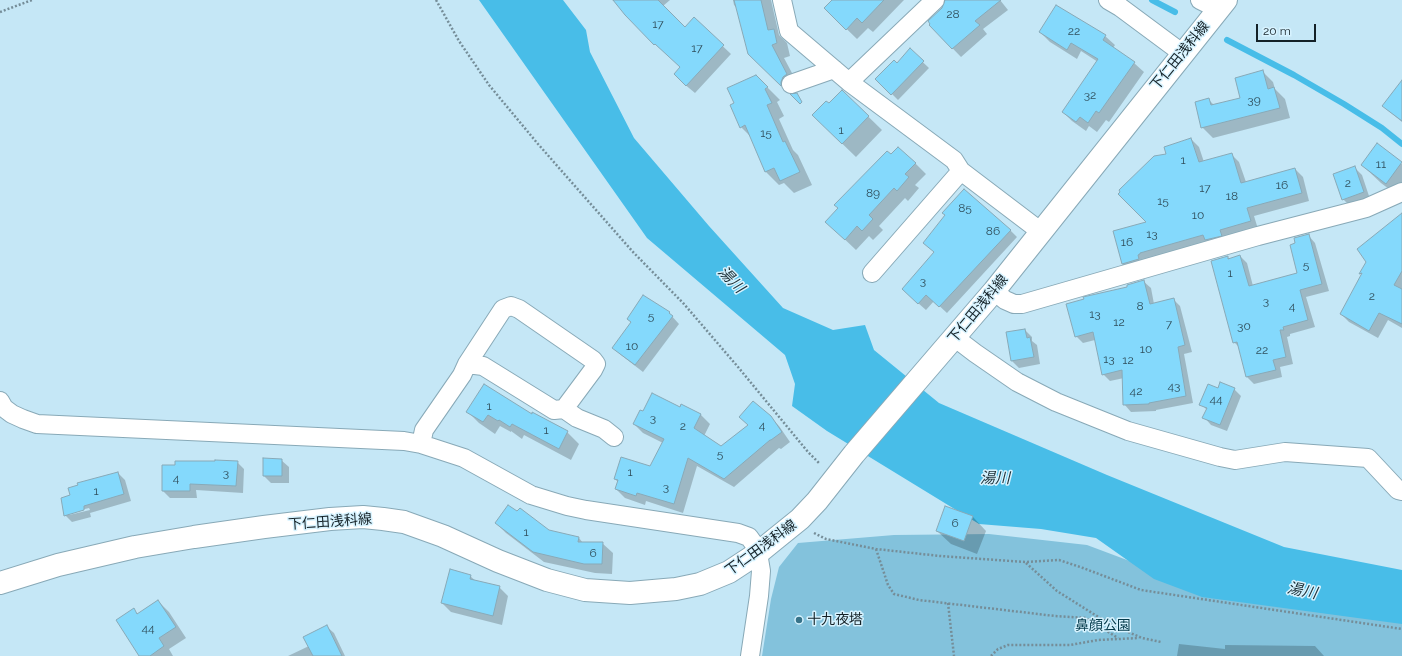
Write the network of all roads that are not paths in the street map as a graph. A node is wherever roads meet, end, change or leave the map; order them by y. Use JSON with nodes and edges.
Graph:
{"nodes":[{"id":1,"x":782,"y":0,"type":"edge"},
{"id":2,"x":935,"y":0,"type":"edge"},
{"id":3,"x":1108,"y":0,"type":"edge"},
{"id":4,"x":1214,"y":6,"type":"edge"},
{"id":5,"x":1186,"y":48,"type":"junction"},
{"id":6,"x":834,"y":69,"type":"junction"},
{"id":7,"x":849,"y":82,"type":"junction"},
{"id":8,"x":791,"y":84,"type":"dead end"},
{"id":9,"x":961,"y":171,"type":"junction"},
{"id":10,"x":1402,"y":192,"type":"edge"},
{"id":11,"x":1040,"y":231,"type":"junction"},
{"id":12,"x":872,"y":273,"type":"dead end"},
{"id":13,"x":994,"y":291,"type":"junction"},
{"id":14,"x":951,"y":342,"type":"junction"},
{"id":15,"x":467,"y":364,"type":"junction"},
{"id":16,"x":0,"y":401,"type":"edge"},
{"id":17,"x":564,"y":409,"type":"junction"},
{"id":18,"x":614,"y":437,"type":"dead end"},
{"id":19,"x":421,"y":444,"type":"junction"},
{"id":20,"x":1402,"y":491,"type":"edge"},
{"id":21,"x":758,"y":553,"type":"junction"},
{"id":22,"x":0,"y":583,"type":"edge"},
{"id":23,"x":750,"y":656,"type":"edge"}],
"edges":[{"from":1,"to":6,"type":"street"},
{"from":2,"to":7,"type":"street"},
{"from":3,"to":5,"type":"street"},
{"from":4,"to":5,"type":"main road","name":"下仁田浅科線"},
{"from":5,"to":11,"type":"main road","name":"下仁田浅科線"},
{"from":6,"to":7,"type":"street"},
{"from":6,"to":8,"type":"street"},
{"from":7,"to":9,"type":"street"},
{"from":9,"to":11,"type":"street"},
{"from":9,"to":12,"type":"street"},
{"from":10,"to":13,"type":"street"},
{"from":11,"to":13,"type":"main road","name":"下仁田浅科線"},
{"from":13,"to":14,"type":"main road","name":"下仁田浅科線"},
{"from":14,"to":20,"type":"street"},
{"from":14,"to":21,"type":"main road","name":"下仁田浅科線"},
{"from":15,"to":17,"type":"street"},
{"from":15,"to":17,"type":"street"},
{"from":15,"to":19,"type":"street"},
{"from":16,"to":19,"type":"street"},
{"from":17,"to":18,"type":"street"},
{"from":19,"to":21,"type":"street"},
{"from":21,"to":22,"type":"main road","name":"下仁田浅科線"},
{"from":21,"to":23,"type":"street"}]}
